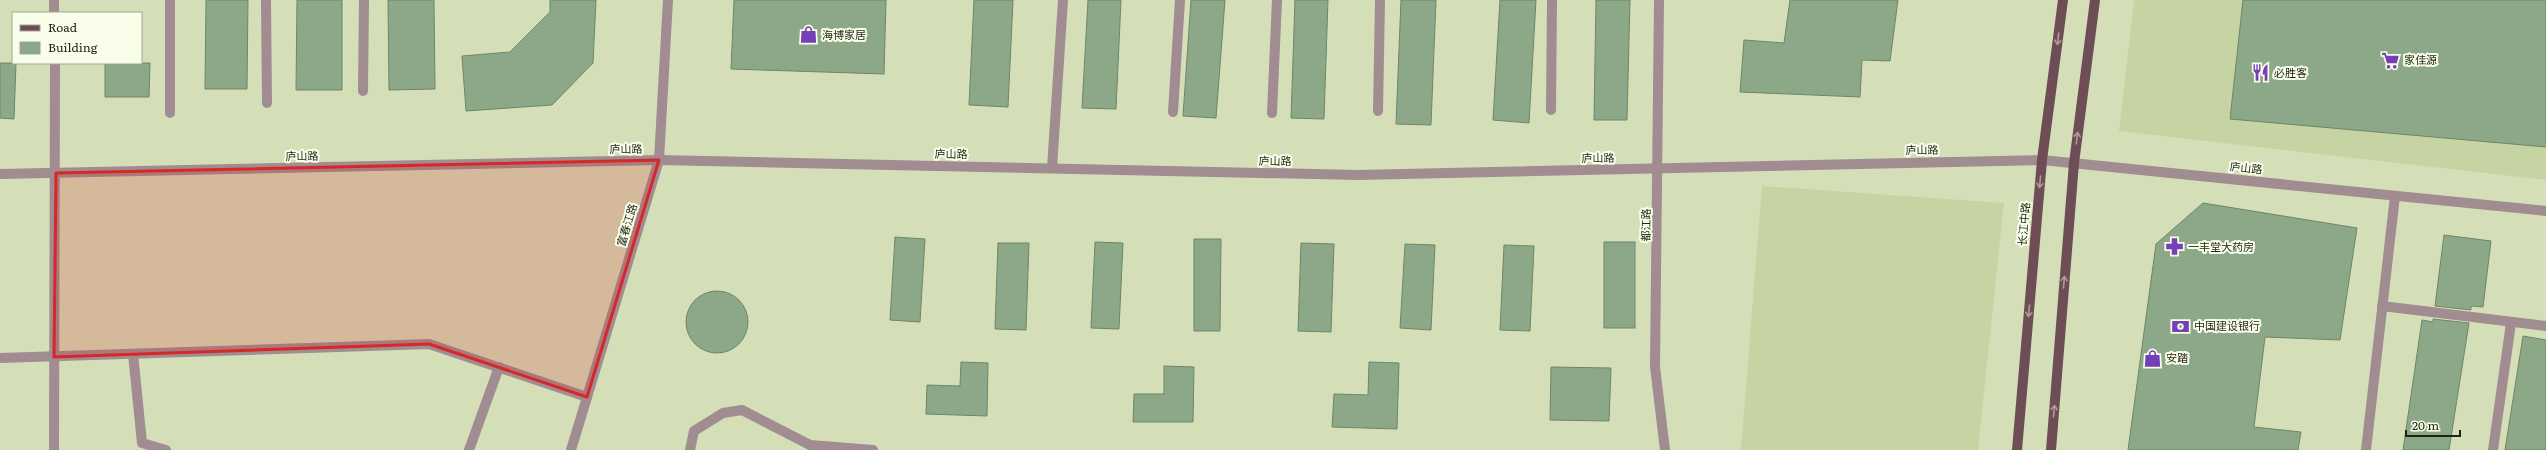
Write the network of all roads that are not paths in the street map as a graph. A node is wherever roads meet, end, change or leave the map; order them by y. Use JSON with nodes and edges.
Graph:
{"nodes":[{"id":1,"x":54,"y":0,"type":"edge"},
{"id":2,"x":170,"y":0,"type":"edge"},
{"id":3,"x":266,"y":0,"type":"edge"},
{"id":4,"x":364,"y":0,"type":"edge"},
{"id":5,"x":668,"y":0,"type":"edge"},
{"id":6,"x":1063,"y":0,"type":"edge"},
{"id":7,"x":1180,"y":0,"type":"edge"},
{"id":8,"x":1277,"y":0,"type":"edge"},
{"id":9,"x":1380,"y":0,"type":"edge"},
{"id":10,"x":1552,"y":0,"type":"edge"},
{"id":11,"x":1659,"y":0,"type":"edge"},
{"id":12,"x":2063,"y":0,"type":"edge"},
{"id":13,"x":2095,"y":0,"type":"edge"},
{"id":14,"x":54,"y":12,"type":"edge"},
{"id":15,"x":55,"y":64,"type":"edge"},
{"id":16,"x":363,"y":91,"type":"dead end"},
{"id":17,"x":267,"y":103,"type":"dead end"},
{"id":18,"x":1551,"y":110,"type":"dead end"},
{"id":19,"x":1378,"y":111,"type":"dead end"},
{"id":20,"x":1173,"y":112,"type":"dead end"},
{"id":21,"x":170,"y":113,"type":"dead end"},
{"id":22,"x":1272,"y":113,"type":"dead end"},
{"id":23,"x":659,"y":160,"type":"junction"},
{"id":24,"x":2042,"y":160,"type":"junction"},
{"id":25,"x":2074,"y":163,"type":"junction"},
{"id":26,"x":1052,"y":168,"type":"junction"},
{"id":27,"x":1658,"y":168,"type":"junction"},
{"id":28,"x":56,"y":173,"type":"junction"},
{"id":29,"x":0,"y":174,"type":"edge"},
{"id":30,"x":2395,"y":196,"type":"junction"},
{"id":31,"x":2546,"y":211,"type":"edge"},
{"id":32,"x":2382,"y":306,"type":"junction"},
{"id":33,"x":2511,"y":323,"type":"junction"},
{"id":34,"x":2546,"y":326,"type":"edge"},
{"id":35,"x":133,"y":354,"type":"junction"},
{"id":36,"x":54,"y":357,"type":"junction"},
{"id":37,"x":0,"y":358,"type":"edge"},
{"id":38,"x":498,"y":367,"type":"junction"},
{"id":39,"x":587,"y":397,"type":"junction"},
{"id":40,"x":54,"y":450,"type":"edge"},
{"id":41,"x":166,"y":450,"type":"edge"},
{"id":42,"x":469,"y":450,"type":"edge"},
{"id":43,"x":571,"y":450,"type":"edge"},
{"id":44,"x":690,"y":450,"type":"edge"},
{"id":45,"x":873,"y":450,"type":"edge"},
{"id":46,"x":1665,"y":450,"type":"edge"},
{"id":47,"x":2017,"y":450,"type":"edge"},
{"id":48,"x":2051,"y":450,"type":"edge"},
{"id":49,"x":2366,"y":450,"type":"edge"},
{"id":50,"x":2493,"y":450,"type":"edge"}],
"edges":[{"from":1,"to":14,"type":"street"},
{"from":2,"to":21,"type":"street"},
{"from":3,"to":17,"type":"street"},
{"from":4,"to":16,"type":"street"},
{"from":5,"to":23,"type":"street","name":"富春江路"},
{"from":6,"to":26,"type":"street"},
{"from":7,"to":20,"type":"street"},
{"from":8,"to":22,"type":"street"},
{"from":9,"to":19,"type":"street"},
{"from":10,"to":18,"type":"street"},
{"from":11,"to":27,"type":"street","name":"都江路"},
{"from":12,"to":24,"type":"main road","name":"长江中路","one_way":true},
{"from":25,"to":13,"type":"main road","one_way":true},
{"from":15,"to":28,"type":"street"},
{"from":23,"to":26,"type":"street","name":"庐山路"},
{"from":23,"to":28,"type":"street","name":"庐山路"},
{"from":23,"to":39,"type":"street","name":"富春江路"},
{"from":24,"to":25,"type":"street","name":"庐山路"},
{"from":24,"to":27,"type":"street","name":"庐山路"},
{"from":24,"to":47,"type":"main road","name":"长江中路","one_way":true},
{"from":25,"to":30,"type":"street","name":"庐山路"},
{"from":48,"to":25,"type":"main road","one_way":true},
{"from":26,"to":27,"type":"street","name":"庐山路"},
{"from":27,"to":46,"type":"street","name":"都江路"},
{"from":28,"to":29,"type":"street","name":"庐山路"},
{"from":28,"to":36,"type":"street"},
{"from":30,"to":31,"type":"street","name":"庐山路"},
{"from":30,"to":32,"type":"street"},
{"from":32,"to":33,"type":"street"},
{"from":32,"to":49,"type":"street"},
{"from":33,"to":34,"type":"street"},
{"from":33,"to":50,"type":"street"},
{"from":35,"to":36,"type":"street"},
{"from":35,"to":38,"type":"street"},
{"from":35,"to":41,"type":"street"},
{"from":36,"to":37,"type":"street"},
{"from":36,"to":40,"type":"street"},
{"from":38,"to":39,"type":"street"},
{"from":38,"to":42,"type":"street"},
{"from":39,"to":43,"type":"street","name":"富春江路"},
{"from":44,"to":45,"type":"street"}]}
